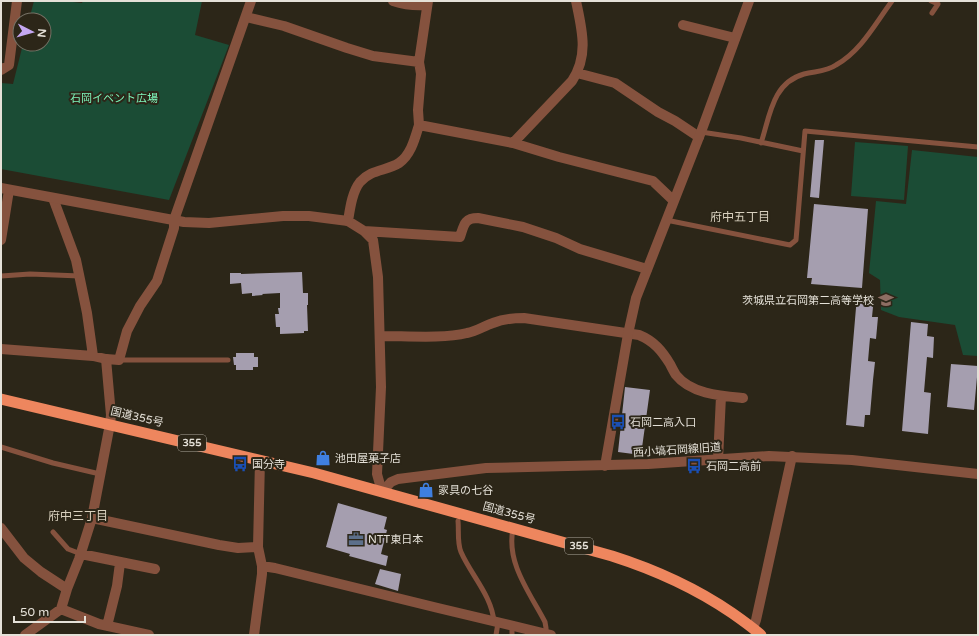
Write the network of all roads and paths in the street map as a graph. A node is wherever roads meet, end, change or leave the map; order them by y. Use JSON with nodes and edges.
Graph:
{"nodes":[{"id":1,"x":17,"y":1,"type":"edge"},
{"id":2,"x":251,"y":1,"type":"edge"},
{"id":3,"x":394,"y":1,"type":"edge"},
{"id":4,"x":576,"y":1,"type":"edge"},
{"id":5,"x":749,"y":1,"type":"edge"},
{"id":6,"x":892,"y":1,"type":"edge"},
{"id":7,"x":931,"y":1,"type":"edge"},
{"id":8,"x":427,"y":3,"type":"edge"},
{"id":9,"x":932,"y":13,"type":"dead end"},
{"id":10,"x":246,"y":17,"type":"junction"},
{"id":11,"x":683,"y":25,"type":"dead end"},
{"id":12,"x":735,"y":38,"type":"junction"},
{"id":13,"x":419,"y":62,"type":"junction"},
{"id":14,"x":1,"y":70,"type":"edge"},
{"id":15,"x":577,"y":73,"type":"junction"},
{"id":16,"x":419,"y":125,"type":"junction"},
{"id":17,"x":700,"y":134,"type":"junction"},
{"id":18,"x":513,"y":143,"type":"junction"},
{"id":19,"x":761,"y":143,"type":"junction"},
{"id":20,"x":978,"y":147,"type":"edge"},
{"id":21,"x":803,"y":151,"type":"junction"},
{"id":22,"x":5,"y":189,"type":"edge"},
{"id":23,"x":53,"y":198,"type":"junction"},
{"id":24,"x":673,"y":200,"type":"junction"},
{"id":25,"x":174,"y":220,"type":"junction"},
{"id":26,"x":666,"y":220,"type":"junction"},
{"id":27,"x":348,"y":221,"type":"junction"},
{"id":28,"x":364,"y":231,"type":"junction"},
{"id":29,"x":1,"y":240,"type":"edge"},
{"id":30,"x":647,"y":269,"type":"junction"},
{"id":31,"x":1,"y":276,"type":"edge"},
{"id":32,"x":80,"y":276,"type":"junction"},
{"id":33,"x":628,"y":334,"type":"junction"},
{"id":34,"x":381,"y":336,"type":"junction"},
{"id":35,"x":1,"y":348,"type":"edge"},
{"id":36,"x":93,"y":356,"type":"junction"},
{"id":37,"x":106,"y":359,"type":"junction"},
{"id":38,"x":119,"y":360,"type":"junction"},
{"id":39,"x":228,"y":360,"type":"dead end"},
{"id":40,"x":721,"y":396,"type":"junction"},
{"id":41,"x":742,"y":398,"type":"dead end"},
{"id":42,"x":1,"y":399,"type":"edge"},
{"id":43,"x":110,"y":424,"type":"junction"},
{"id":44,"x":1,"y":447,"type":"edge"},
{"id":45,"x":792,"y":456,"type":"junction"},
{"id":46,"x":260,"y":460,"type":"junction"},
{"id":47,"x":718,"y":460,"type":"junction"},
{"id":48,"x":605,"y":466,"type":"junction"},
{"id":49,"x":100,"y":474,"type":"junction"},
{"id":50,"x":978,"y":474,"type":"edge"},
{"id":51,"x":382,"y":492,"type":"junction"},
{"id":52,"x":92,"y":518,"type":"junction"},
{"id":53,"x":458,"y":521,"type":"dead end"},
{"id":54,"x":1,"y":528,"type":"edge"},
{"id":55,"x":513,"y":528,"type":"junction"},
{"id":56,"x":53,"y":532,"type":"dead end"},
{"id":57,"x":258,"y":547,"type":"junction"},
{"id":58,"x":81,"y":554,"type":"junction"},
{"id":59,"x":120,"y":563,"type":"junction"},
{"id":60,"x":262,"y":566,"type":"junction"},
{"id":61,"x":155,"y":569,"type":"dead end"},
{"id":62,"x":67,"y":589,"type":"junction"},
{"id":63,"x":61,"y":609,"type":"junction"},
{"id":64,"x":496,"y":622,"type":"junction"},
{"id":65,"x":107,"y":626,"type":"junction"},
{"id":66,"x":512,"y":631,"type":"edge"},
{"id":67,"x":757,"y":632,"type":"edge"},
{"id":68,"x":32,"y":634,"type":"edge"},
{"id":69,"x":548,"y":634,"type":"edge"},
{"id":70,"x":149,"y":635,"type":"edge"},
{"id":71,"x":254,"y":635,"type":"edge"},
{"id":72,"x":496,"y":635,"type":"edge"}],
"edges":[{"from":1,"to":14,"type":"street"},
{"from":2,"to":10,"type":"street"},
{"from":3,"to":8,"type":"street"},
{"from":4,"to":15,"type":"street"},
{"from":5,"to":12,"type":"street"},
{"from":6,"to":19,"type":"lane"},
{"from":7,"to":9,"type":"lane"},
{"from":8,"to":13,"type":"street"},
{"from":10,"to":13,"type":"street"},
{"from":10,"to":25,"type":"street"},
{"from":11,"to":12,"type":"street"},
{"from":12,"to":17,"type":"street"},
{"from":13,"to":16,"type":"street"},
{"from":15,"to":17,"type":"street"},
{"from":15,"to":18,"type":"street"},
{"from":16,"to":18,"type":"street"},
{"from":16,"to":27,"type":"street"},
{"from":17,"to":19,"type":"lane"},
{"from":17,"to":24,"type":"street"},
{"from":18,"to":24,"type":"street"},
{"from":19,"to":21,"type":"lane"},
{"from":20,"to":21,"type":"lane"},
{"from":21,"to":26,"type":"lane"},
{"from":22,"to":23,"type":"street"},
{"from":22,"to":29,"type":"street"},
{"from":23,"to":25,"type":"street"},
{"from":23,"to":32,"type":"street"},
{"from":24,"to":26,"type":"street"},
{"from":25,"to":27,"type":"street"},
{"from":25,"to":38,"type":"street"},
{"from":26,"to":30,"type":"street"},
{"from":27,"to":28,"type":"street"},
{"from":28,"to":30,"type":"street"},
{"from":28,"to":34,"type":"street"},
{"from":30,"to":33,"type":"street"},
{"from":31,"to":32,"type":"lane"},
{"from":32,"to":36,"type":"street"},
{"from":33,"to":34,"type":"street"},
{"from":33,"to":40,"type":"street"},
{"from":33,"to":48,"type":"street"},
{"from":34,"to":51,"type":"street"},
{"from":35,"to":36,"type":"street"},
{"from":36,"to":37,"type":"street"},
{"from":37,"to":38,"type":"street"},
{"from":37,"to":43,"type":"street"},
{"from":38,"to":39,"type":"lane"},
{"from":40,"to":41,"type":"street"},
{"from":40,"to":47,"type":"street"},
{"from":42,"to":43,"type":"highway","name":"国道355号","number":"355"},
{"from":43,"to":46,"type":"highway","name":"国道355号","number":"355"},
{"from":43,"to":49,"type":"street"},
{"from":44,"to":49,"type":"lane"},
{"from":45,"to":47,"type":"street","name":"西小塙石岡線旧道"},
{"from":45,"to":50,"type":"street","name":"西小塙石岡線旧道"},
{"from":45,"to":67,"type":"street"},
{"from":46,"to":51,"type":"highway","name":"国道355号","number":"355"},
{"from":46,"to":57,"type":"street"},
{"from":47,"to":48,"type":"street","name":"西小塙石岡線旧道"},
{"from":48,"to":51,"type":"street","name":"西小塙石岡線旧道"},
{"from":49,"to":52,"type":"street"},
{"from":51,"to":55,"type":"highway","name":"国道355号","number":"355"},
{"from":52,"to":57,"type":"street"},
{"from":52,"to":58,"type":"street"},
{"from":53,"to":64,"type":"lane"},
{"from":54,"to":62,"type":"street"},
{"from":55,"to":67,"type":"highway","name":"国道355号","number":"355"},
{"from":55,"to":69,"type":"lane"},
{"from":56,"to":58,"type":"lane"},
{"from":57,"to":60,"type":"street"},
{"from":58,"to":59,"type":"street"},
{"from":58,"to":62,"type":"street"},
{"from":59,"to":61,"type":"street"},
{"from":59,"to":65,"type":"street"},
{"from":60,"to":64,"type":"street"},
{"from":60,"to":71,"type":"street"},
{"from":62,"to":63,"type":"street"},
{"from":63,"to":65,"type":"street"},
{"from":63,"to":68,"type":"street"},
{"from":64,"to":66,"type":"street"},
{"from":64,"to":72,"type":"lane"},
{"from":65,"to":70,"type":"street"},
{"from":66,"to":69,"type":"street"}]}
